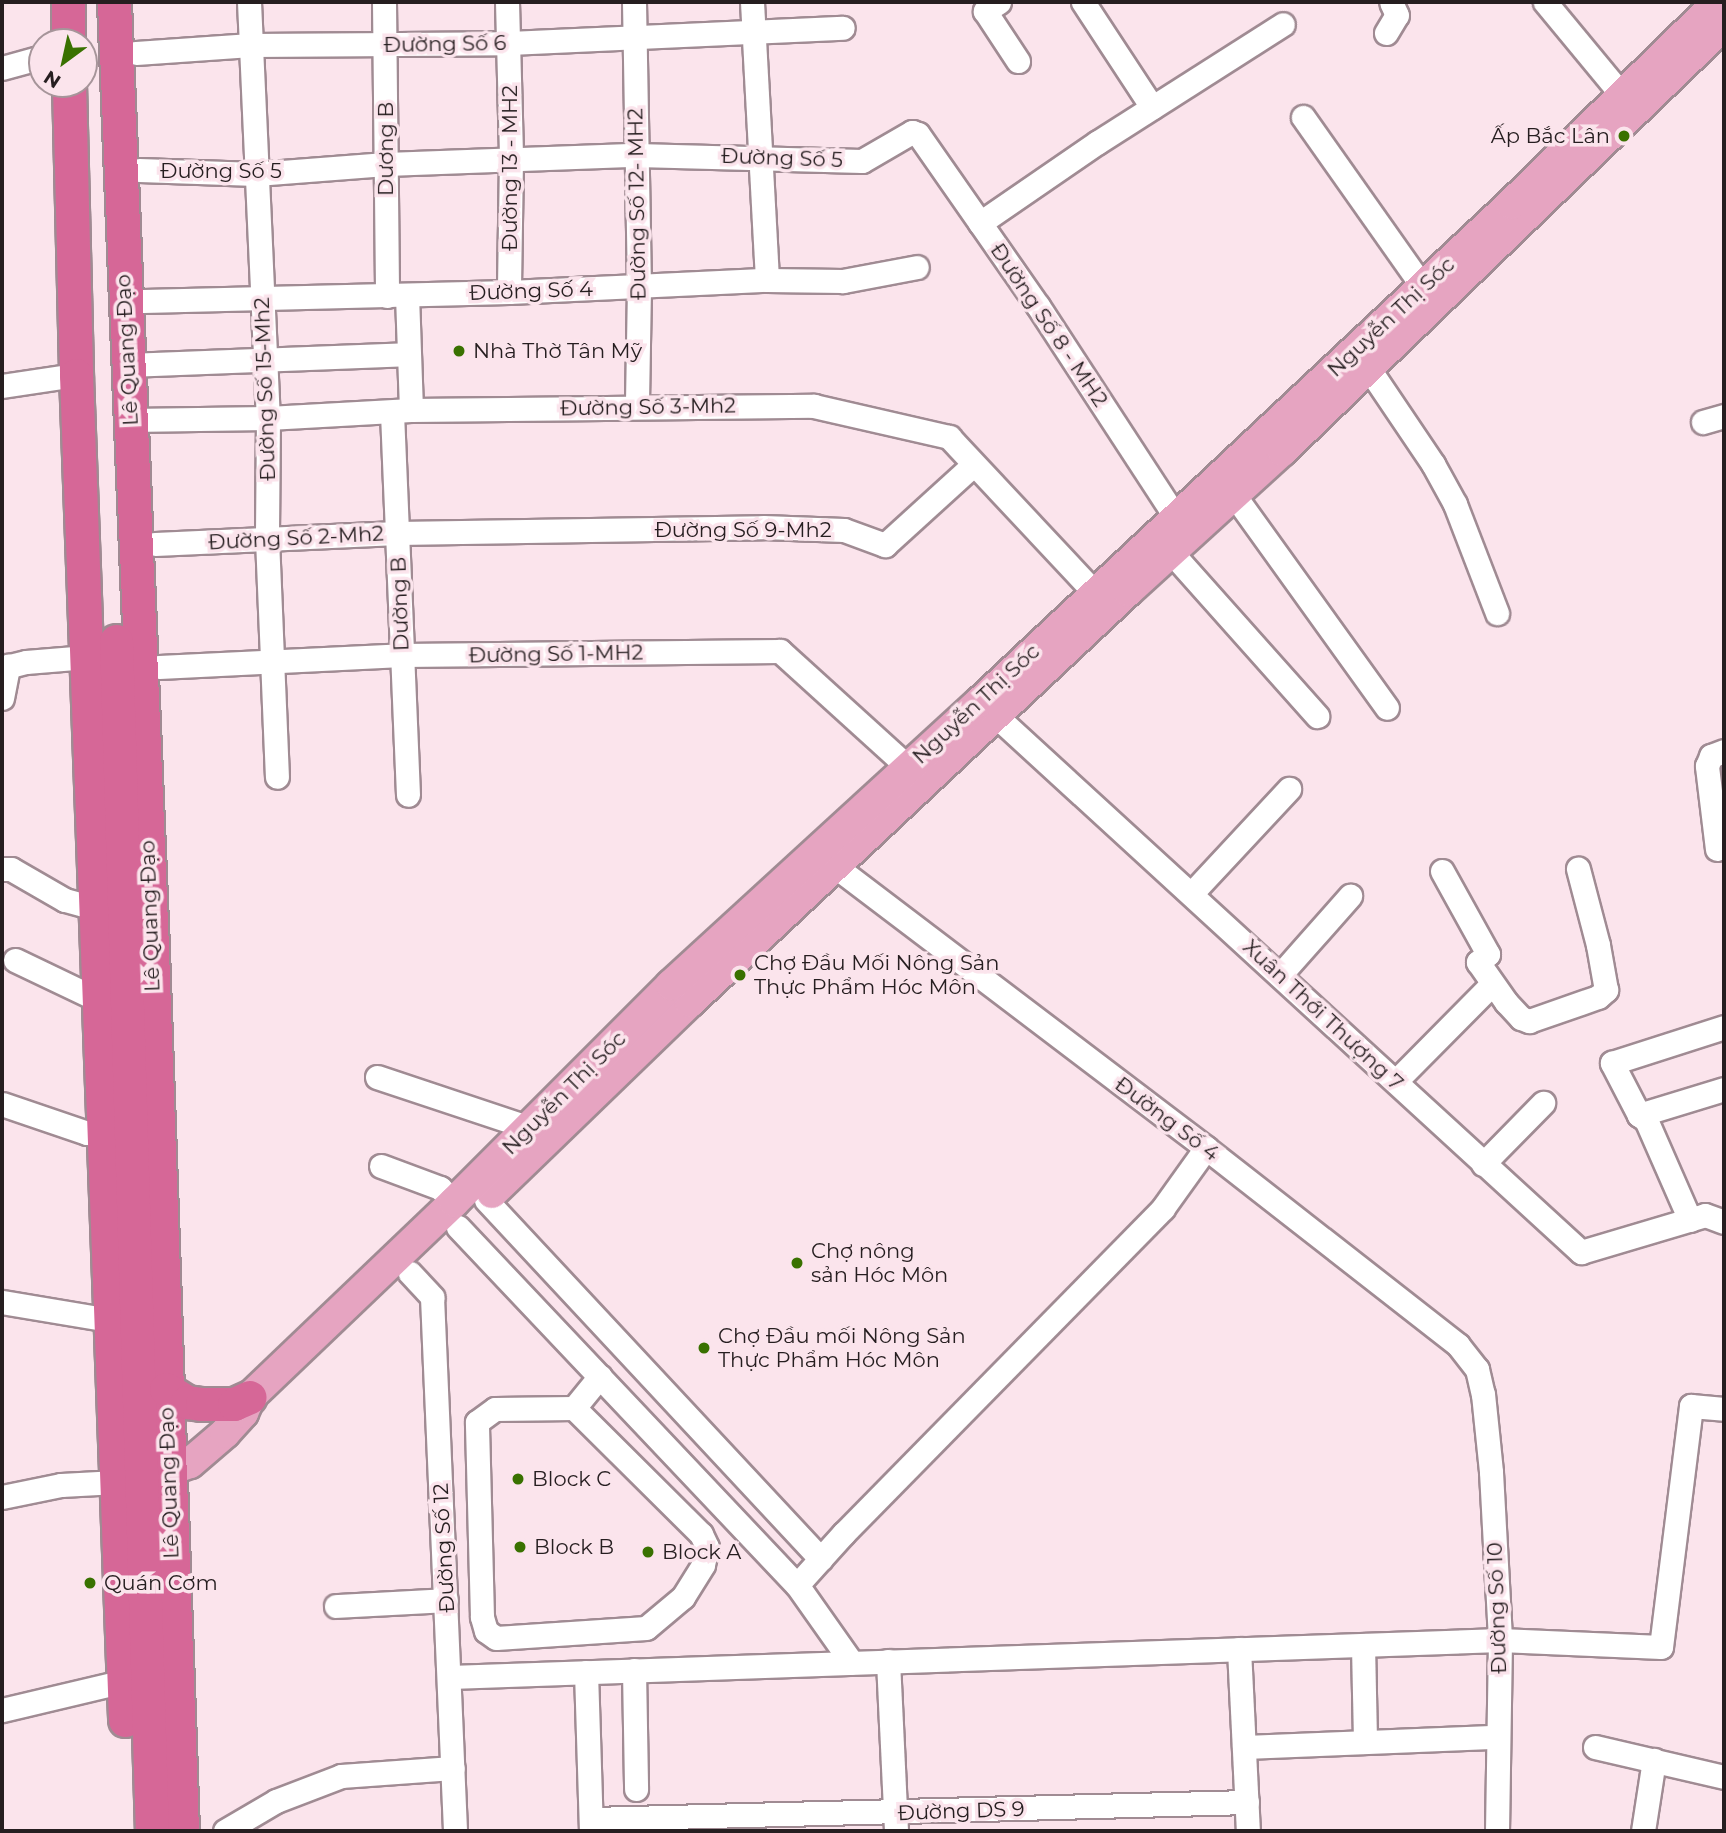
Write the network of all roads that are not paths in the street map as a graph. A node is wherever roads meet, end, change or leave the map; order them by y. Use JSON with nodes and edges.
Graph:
{"nodes":[{"id":1,"x":68,"y":2,"type":"edge"},
{"id":2,"x":98,"y":2,"type":"edge"},
{"id":3,"x":114,"y":2,"type":"edge"},
{"id":4,"x":134,"y":2,"type":"edge"},
{"id":5,"x":248,"y":2,"type":"edge"},
{"id":6,"x":384,"y":2,"type":"edge"},
{"id":7,"x":507,"y":2,"type":"edge"},
{"id":8,"x":634,"y":2,"type":"edge"},
{"id":9,"x":752,"y":2,"type":"edge"},
{"id":10,"x":999,"y":2,"type":"edge"},
{"id":11,"x":1083,"y":2,"type":"edge"},
{"id":12,"x":1391,"y":2,"type":"edge"},
{"id":13,"x":1545,"y":2,"type":"edge"},
{"id":14,"x":1718,"y":2,"type":"edge"},
{"id":15,"x":1283,"y":23,"type":"dead end"},
{"id":16,"x":1724,"y":25,"type":"edge"},
{"id":17,"x":68,"y":28,"type":"edge"},
{"id":18,"x":843,"y":28,"type":"dead end"},
{"id":19,"x":754,"y":33,"type":"junction"},
{"id":20,"x":1386,"y":33,"type":"dead end"},
{"id":21,"x":636,"y":35,"type":"junction"},
{"id":22,"x":509,"y":43,"type":"junction"},
{"id":23,"x":251,"y":45,"type":"junction"},
{"id":24,"x":387,"y":45,"type":"junction"},
{"id":25,"x":136,"y":53,"type":"junction"},
{"id":26,"x":28,"y":61,"type":"edge"},
{"id":27,"x":1018,"y":61,"type":"dead end"},
{"id":28,"x":2,"y":68,"type":"edge"},
{"id":29,"x":1621,"y":94,"type":"junction"},
{"id":30,"x":69,"y":98,"type":"edge"},
{"id":31,"x":1152,"y":107,"type":"junction"},
{"id":32,"x":1303,"y":117,"type":"dead end"},
{"id":33,"x":919,"y":134,"type":"joint"},
{"id":34,"x":636,"y":155,"type":"junction"},
{"id":35,"x":758,"y":158,"type":"junction"},
{"id":36,"x":511,"y":159,"type":"junction"},
{"id":37,"x":386,"y":164,"type":"junction"},
{"id":38,"x":139,"y":170,"type":"junction"},
{"id":39,"x":256,"y":174,"type":"junction"},
{"id":40,"x":1517,"y":213,"type":"junction"},
{"id":41,"x":981,"y":223,"type":"junction"},
{"id":42,"x":917,"y":267,"type":"dead end"},
{"id":43,"x":767,"y":280,"type":"junction"},
{"id":44,"x":639,"y":287,"type":"junction"},
{"id":45,"x":1423,"y":287,"type":"junction"},
{"id":46,"x":509,"y":292,"type":"junction"},
{"id":47,"x":397,"y":295,"type":"junction"},
{"id":48,"x":262,"y":299,"type":"junction"},
{"id":49,"x":143,"y":301,"type":"junction"},
{"id":50,"x":407,"y":354,"type":"junction"},
{"id":51,"x":266,"y":360,"type":"junction"},
{"id":52,"x":136,"y":365,"type":"junction"},
{"id":53,"x":1369,"y":369,"type":"junction"},
{"id":54,"x":76,"y":375,"type":"junction"},
{"id":55,"x":2,"y":386,"type":"edge"},
{"id":56,"x":637,"y":406,"type":"junction"},
{"id":57,"x":401,"y":411,"type":"junction"},
{"id":58,"x":268,"y":418,"type":"junction"},
{"id":59,"x":139,"y":420,"type":"junction"},
{"id":60,"x":973,"y":465,"type":"junction"},
{"id":61,"x":1234,"y":495,"type":"junction"},
{"id":62,"x":1176,"y":518,"type":"junction"},
{"id":63,"x":521,"y":532,"type":"joint"},
{"id":64,"x":397,"y":533,"type":"junction"},
{"id":65,"x":267,"y":539,"type":"junction"},
{"id":66,"x":155,"y":544,"type":"junction"},
{"id":67,"x":1171,"y":552,"type":"junction"},
{"id":68,"x":1095,"y":593,"type":"junction"},
{"id":69,"x":1497,"y":613,"type":"dead end"},
{"id":70,"x":402,"y":655,"type":"junction"},
{"id":71,"x":87,"y":657,"type":"junction"},
{"id":72,"x":271,"y":660,"type":"junction"},
{"id":73,"x":5,"y":667,"type":"edge"},
{"id":74,"x":159,"y":667,"type":"junction"},
{"id":75,"x":2,"y":698,"type":"edge"},
{"id":76,"x":1387,"y":708,"type":"dead end"},
{"id":77,"x":988,"y":710,"type":"junction"},
{"id":78,"x":1317,"y":716,"type":"dead end"},
{"id":79,"x":1724,"y":751,"type":"edge"},
{"id":80,"x":908,"y":767,"type":"junction"},
{"id":81,"x":277,"y":777,"type":"dead end"},
{"id":82,"x":1289,"y":789,"type":"dead end"},
{"id":83,"x":408,"y":795,"type":"dead end"},
{"id":84,"x":1717,"y":849,"type":"dead end"},
{"id":85,"x":836,"y":867,"type":"junction"},
{"id":86,"x":2,"y":869,"type":"edge"},
{"id":87,"x":1578,"y":869,"type":"dead end"},
{"id":88,"x":1442,"y":870,"type":"dead end"},
{"id":89,"x":1191,"y":894,"type":"junction"},
{"id":90,"x":1350,"y":896,"type":"dead end"},
{"id":91,"x":95,"y":908,"type":"junction"},
{"id":92,"x":15,"y":960,"type":"dead end"},
{"id":93,"x":1280,"y":975,"type":"junction"},
{"id":94,"x":1492,"y":984,"type":"junction"},
{"id":95,"x":99,"y":1000,"type":"junction"},
{"id":96,"x":1724,"y":1027,"type":"edge"},
{"id":97,"x":377,"y":1077,"type":"dead end"},
{"id":98,"x":1396,"y":1081,"type":"junction"},
{"id":99,"x":1724,"y":1089,"type":"edge"},
{"id":100,"x":1543,"y":1103,"type":"dead end"},
{"id":101,"x":2,"y":1104,"type":"edge"},
{"id":102,"x":1639,"y":1115,"type":"junction"},
{"id":103,"x":530,"y":1128,"type":"junction"},
{"id":104,"x":106,"y":1134,"type":"junction"},
{"id":105,"x":1206,"y":1148,"type":"junction"},
{"id":106,"x":1483,"y":1164,"type":"junction"},
{"id":107,"x":381,"y":1166,"type":"dead end"},
{"id":108,"x":485,"y":1200,"type":"junction"},
{"id":109,"x":456,"y":1215,"type":"junction"},
{"id":110,"x":1690,"y":1220,"type":"junction"},
{"id":111,"x":1724,"y":1222,"type":"edge"},
{"id":112,"x":410,"y":1273,"type":"junction"},
{"id":113,"x":2,"y":1302,"type":"edge"},
{"id":114,"x":110,"y":1320,"type":"junction"},
{"id":115,"x":600,"y":1376,"type":"junction"},
{"id":116,"x":1481,"y":1385,"type":"joint"},
{"id":117,"x":176,"y":1396,"type":"junction"},
{"id":118,"x":673,"y":1401,"type":"junction"},
{"id":119,"x":246,"y":1405,"type":"junction"},
{"id":120,"x":574,"y":1408,"type":"junction"},
{"id":121,"x":1724,"y":1409,"type":"edge"},
{"id":122,"x":650,"y":1428,"type":"junction"},
{"id":123,"x":155,"y":1474,"type":"junction"},
{"id":124,"x":2,"y":1497,"type":"edge"},
{"id":125,"x":715,"y":1497,"type":"junction"},
{"id":126,"x":442,"y":1517,"type":"junction"},
{"id":127,"x":478,"y":1517,"type":"junction"},
{"id":128,"x":691,"y":1521,"type":"junction"},
{"id":129,"x":821,"y":1559,"type":"junction"},
{"id":130,"x":797,"y":1585,"type":"junction"},
{"id":131,"x":446,"y":1600,"type":"junction"},
{"id":132,"x":336,"y":1606,"type":"dead end"},
{"id":133,"x":1500,"y":1640,"type":"junction"},
{"id":134,"x":1363,"y":1645,"type":"junction"},
{"id":135,"x":1239,"y":1649,"type":"junction"},
{"id":136,"x":888,"y":1661,"type":"junction"},
{"id":137,"x":852,"y":1663,"type":"junction"},
{"id":138,"x":634,"y":1670,"type":"junction"},
{"id":139,"x":586,"y":1672,"type":"junction"},
{"id":140,"x":450,"y":1677,"type":"junction"},
{"id":141,"x":135,"y":1678,"type":"junction"},
{"id":142,"x":2,"y":1710,"type":"edge"},
{"id":143,"x":1498,"y":1737,"type":"junction"},
{"id":144,"x":1366,"y":1742,"type":"junction"},
{"id":145,"x":1244,"y":1747,"type":"junction"},
{"id":146,"x":1595,"y":1748,"type":"dead end"},
{"id":147,"x":1654,"y":1760,"type":"junction"},
{"id":148,"x":453,"y":1768,"type":"junction"},
{"id":149,"x":1724,"y":1777,"type":"edge"},
{"id":150,"x":636,"y":1789,"type":"dead end"},
{"id":151,"x":1247,"y":1802,"type":"junction"},
{"id":152,"x":895,"y":1822,"type":"edge"},
{"id":153,"x":591,"y":1825,"type":"edge"},
{"id":154,"x":129,"y":1831,"type":"edge"},
{"id":155,"x":152,"y":1831,"type":"edge"},
{"id":156,"x":182,"y":1831,"type":"edge"},
{"id":157,"x":200,"y":1831,"type":"edge"},
{"id":158,"x":225,"y":1831,"type":"edge"},
{"id":159,"x":455,"y":1831,"type":"edge"},
{"id":160,"x":1248,"y":1831,"type":"edge"},
{"id":161,"x":1497,"y":1831,"type":"edge"},
{"id":162,"x":1643,"y":1831,"type":"edge"}],
"edges":[{"from":1,"to":17,"type":"highway"},
{"from":2,"to":123,"type":"highway","name":"Lê Quang Đạo"},
{"from":3,"to":52,"type":"highway","name":"Lê Quang Đạo"},
{"from":4,"to":25,"type":"highway","name":"Lê Quang Đạo"},
{"from":5,"to":23,"type":"street","name":"Đường Số 15-Mh2"},
{"from":6,"to":24,"type":"street","name":"Dương B"},
{"from":7,"to":22,"type":"street","name":"Đường 13 - MH2"},
{"from":8,"to":21,"type":"street","name":"Đường Số 12- MH2"},
{"from":9,"to":19,"type":"street"},
{"from":10,"to":27,"type":"street"},
{"from":11,"to":31,"type":"street"},
{"from":12,"to":20,"type":"street"},
{"from":13,"to":29,"type":"street"},
{"from":14,"to":29,"type":"main road","name":"Nguyễn Thị Sóc"},
{"from":15,"to":31,"type":"street"},
{"from":16,"to":40,"type":"main road","name":"Nguyễn Thị Sóc"},
{"from":18,"to":19,"type":"street","name":"Đường Số 6"},
{"from":19,"to":21,"type":"street","name":"Đường Số 6"},
{"from":19,"to":35,"type":"street"},
{"from":21,"to":22,"type":"street","name":"Đường Số 6"},
{"from":21,"to":34,"type":"street","name":"Đường Số 12- MH2"},
{"from":22,"to":24,"type":"street","name":"Đường Số 6"},
{"from":22,"to":36,"type":"street","name":"Đường 13 - MH2"},
{"from":23,"to":24,"type":"street","name":"Đường Số 6"},
{"from":23,"to":25,"type":"street","name":"Đường Số 6"},
{"from":23,"to":39,"type":"street","name":"Đường Số 15-Mh2"},
{"from":24,"to":37,"type":"street","name":"Dương B"},
{"from":25,"to":38,"type":"highway","name":"Lê Quang Đạo"},
{"from":26,"to":28,"type":"street"},
{"from":29,"to":40,"type":"main road","name":"Nguyễn Thị Sóc"},
{"from":30,"to":54,"type":"highway","name":"Lê Quang Đạo"},
{"from":31,"to":41,"type":"street"},
{"from":32,"to":45,"type":"street"},
{"from":33,"to":35,"type":"street","name":"Đường Số 5"},
{"from":33,"to":41,"type":"street","name":"Đường Số 8 - MH2"},
{"from":34,"to":35,"type":"street","name":"Đường Số 5"},
{"from":34,"to":36,"type":"street","name":"Đường Số 5"},
{"from":34,"to":44,"type":"street","name":"Đường Số 12- MH2"},
{"from":35,"to":43,"type":"street"},
{"from":36,"to":37,"type":"street","name":"Đường Số 5"},
{"from":36,"to":46,"type":"street","name":"Đường 13 - MH2"},
{"from":37,"to":39,"type":"street","name":"Đường Số 5"},
{"from":37,"to":47,"type":"street","name":"Dương B"},
{"from":38,"to":39,"type":"street","name":"Đường Số 5"},
{"from":38,"to":49,"type":"highway","name":"Lê Quang Đạo"},
{"from":39,"to":48,"type":"street","name":"Đường Số 15-Mh2"},
{"from":40,"to":45,"type":"main road","name":"Nguyễn Thị Sóc"},
{"from":40,"to":53,"type":"main road","name":"Nguyễn Thị Sóc"},
{"from":41,"to":62,"type":"street","name":"Đường Số 8 - MH2"},
{"from":42,"to":43,"type":"street","name":"Đường Số 4"},
{"from":43,"to":44,"type":"street","name":"Đường Số 4"},
{"from":44,"to":46,"type":"street","name":"Đường Số 4"},
{"from":44,"to":56,"type":"street","name":"Đường Số 12- MH2"},
{"from":45,"to":62,"type":"main road","name":"Nguyễn Thị Sóc"},
{"from":46,"to":47,"type":"street","name":"Đường Số 4"},
{"from":47,"to":48,"type":"street","name":"Đường Số 4"},
{"from":47,"to":50,"type":"street","name":"Dường B"},
{"from":48,"to":49,"type":"street","name":"Đường Số 4"},
{"from":48,"to":51,"type":"street","name":"Đường Số 15-Mh2"},
{"from":49,"to":52,"type":"highway","name":"Lê Quang Đạo"},
{"from":50,"to":51,"type":"street"},
{"from":50,"to":57,"type":"street","name":"Dường B"},
{"from":51,"to":52,"type":"street"},
{"from":51,"to":58,"type":"street","name":"Đường Số 15-Mh2"},
{"from":52,"to":59,"type":"highway","name":"Lê Quang Đạo"},
{"from":53,"to":61,"type":"main road","name":"Nguyễn Thị Sóc"},
{"from":53,"to":69,"type":"street"},
{"from":54,"to":55,"type":"street"},
{"from":54,"to":71,"type":"highway","name":"Lê Quang Đạo"},
{"from":56,"to":57,"type":"street","name":"Đường Số 3-Mh2"},
{"from":56,"to":60,"type":"street","name":"Đường Số 3-Mh2"},
{"from":57,"to":58,"type":"street","name":"Đường Số 3-Mh2"},
{"from":57,"to":64,"type":"street","name":"Dường B"},
{"from":58,"to":59,"type":"street","name":"Đường Số 3-Mh2"},
{"from":58,"to":65,"type":"street","name":"Đường Số 15-Mh2"},
{"from":59,"to":66,"type":"highway","name":"Lê Quang Đạo"},
{"from":59,"to":117,"type":"highway","name":"Lê Quang Đạo"},
{"from":60,"to":63,"type":"street","name":"Đường Số 9-Mh2"},
{"from":60,"to":68,"type":"street","name":"Đường Số 3-Mh2"},
{"from":61,"to":67,"type":"main road","name":"Nguyễn Thị Sóc"},
{"from":61,"to":76,"type":"street"},
{"from":62,"to":68,"type":"main road","name":"Nguyễn Thị Sóc"},
{"from":63,"to":64,"type":"street","name":"Đường Số 2-Mh2"},
{"from":64,"to":65,"type":"street","name":"Đường Số 2-Mh2"},
{"from":64,"to":70,"type":"street","name":"Dường B"},
{"from":65,"to":66,"type":"street","name":"Đường Số 2-Mh2"},
{"from":65,"to":72,"type":"street","name":"Đường Số 15-Mh2"},
{"from":66,"to":74,"type":"highway","name":"Lê Quang Đạo"},
{"from":67,"to":77,"type":"main road","name":"Nguyễn Thị Sóc"},
{"from":67,"to":78,"type":"street"},
{"from":68,"to":77,"type":"main road","name":"Nguyễn Thị Sóc"},
{"from":70,"to":72,"type":"street","name":"Đường Số 1-MH2"},
{"from":70,"to":80,"type":"street","name":"Đường Số 1-MH2"},
{"from":70,"to":83,"type":"street","name":"Dường B"},
{"from":71,"to":73,"type":"street"},
{"from":71,"to":91,"type":"highway","name":"Lê Quang Đạo"},
{"from":72,"to":74,"type":"street","name":"Đường Số 1-MH2"},
{"from":72,"to":81,"type":"street","name":"Đường Số 15-Mh2"},
{"from":73,"to":75,"type":"street"},
{"from":74,"to":117,"type":"highway","name":"Lê Quang Đạo"},
{"from":77,"to":80,"type":"main road","name":"Nguyễn Thị Sóc"},
{"from":77,"to":85,"type":"main road","name":"Nguyễn Thị Sóc"},
{"from":77,"to":89,"type":"street","name":"Xuân Thới Thượng 7"},
{"from":79,"to":84,"type":"street"},
{"from":80,"to":103,"type":"main road","name":"Nguyễn Thị Sóc"},
{"from":82,"to":89,"type":"street"},
{"from":85,"to":105,"type":"street","name":"Đường Số 4"},
{"from":85,"to":108,"type":"main road","name":"Nguyễn Thị Sóc"},
{"from":86,"to":91,"type":"street"},
{"from":87,"to":94,"type":"street"},
{"from":88,"to":94,"type":"street"},
{"from":89,"to":93,"type":"street","name":"Xuân Thới Thượng 7"},
{"from":90,"to":93,"type":"street"},
{"from":91,"to":95,"type":"highway","name":"Lê Quang Đạo"},
{"from":92,"to":95,"type":"street"},
{"from":93,"to":98,"type":"street","name":"Xuân Thới Thượng 7"},
{"from":94,"to":98,"type":"street"},
{"from":95,"to":104,"type":"highway","name":"Lê Quang Đạo"},
{"from":96,"to":102,"type":"street"},
{"from":97,"to":103,"type":"street"},
{"from":98,"to":106,"type":"street","name":"Xuân Thới Thượng 7"},
{"from":99,"to":102,"type":"street"},
{"from":100,"to":106,"type":"street"},
{"from":101,"to":104,"type":"street"},
{"from":102,"to":110,"type":"street"},
{"from":103,"to":109,"type":"main road","name":"Nguyễn Thị Sóc"},
{"from":104,"to":114,"type":"highway","name":"Lê Quang Đạo"},
{"from":105,"to":116,"type":"street","name":"Đường Số 4"},
{"from":105,"to":129,"type":"street"},
{"from":106,"to":110,"type":"street","name":"Xuân Thới Thượng 7"},
{"from":107,"to":109,"type":"street"},
{"from":108,"to":109,"type":"main road","name":"Nguyễn Thị Sóc"},
{"from":108,"to":118,"type":"street"},
{"from":109,"to":112,"type":"main road","name":"Nguyễn Thị Sóc"},
{"from":109,"to":115,"type":"street"},
{"from":109,"to":119,"type":"main road","name":"Nguyễn Thị Sóc"},
{"from":110,"to":111,"type":"street"},
{"from":112,"to":119,"type":"main road","name":"Nguyễn Thị Sóc"},
{"from":112,"to":126,"type":"street","name":"Đường Số 12"},
{"from":113,"to":114,"type":"street"},
{"from":114,"to":123,"type":"highway","name":"Lê Quang Đạo"},
{"from":115,"to":120,"type":"street"},
{"from":115,"to":122,"type":"street"},
{"from":116,"to":133,"type":"street","name":"Đường Số 10"},
{"from":117,"to":119,"type":"highway"},
{"from":117,"to":123,"type":"highway","name":"Lê Quang Đạo"},
{"from":118,"to":122,"type":"street"},
{"from":118,"to":129,"type":"street"},
{"from":119,"to":123,"type":"main road","name":"Nguyễn Thị Sóc"},
{"from":120,"to":127,"type":"street"},
{"from":120,"to":128,"type":"street"},
{"from":121,"to":133,"type":"street"},
{"from":122,"to":125,"type":"street"},
{"from":123,"to":124,"type":"street"},
{"from":123,"to":141,"type":"highway","name":"Lê Quang Đạo"},
{"from":123,"to":156,"type":"highway","name":"Lê Quang Đạo"},
{"from":123,"to":157,"type":"highway","name":"Lê Quang Đạo"},
{"from":125,"to":128,"type":"street"},
{"from":125,"to":130,"type":"street"},
{"from":126,"to":127,"type":"street"},
{"from":126,"to":131,"type":"street","name":"Đường Số 12"},
{"from":127,"to":128,"type":"street"},
{"from":129,"to":130,"type":"street"},
{"from":130,"to":137,"type":"street"},
{"from":131,"to":132,"type":"street"},
{"from":131,"to":140,"type":"street","name":"Đường Số 12"},
{"from":133,"to":134,"type":"street"},
{"from":133,"to":143,"type":"street","name":"Đường Số 10"},
{"from":134,"to":135,"type":"street"},
{"from":134,"to":144,"type":"street"},
{"from":135,"to":136,"type":"street"},
{"from":135,"to":145,"type":"street"},
{"from":136,"to":137,"type":"street"},
{"from":136,"to":152,"type":"street"},
{"from":137,"to":138,"type":"street"},
{"from":138,"to":139,"type":"street"},
{"from":138,"to":150,"type":"street"},
{"from":139,"to":140,"type":"street"},
{"from":139,"to":153,"type":"street"},
{"from":140,"to":148,"type":"street","name":"Đường Số 12"},
{"from":141,"to":142,"type":"street"},
{"from":141,"to":154,"type":"highway","name":"Lê Quang Đạo"},
{"from":141,"to":155,"type":"highway","name":"Lê Quang Đạo"},
{"from":143,"to":144,"type":"street"},
{"from":143,"to":161,"type":"street","name":"Đường Số 10"},
{"from":144,"to":145,"type":"street"},
{"from":145,"to":151,"type":"street"},
{"from":146,"to":147,"type":"street"},
{"from":147,"to":149,"type":"street"},
{"from":147,"to":162,"type":"street"},
{"from":148,"to":158,"type":"street"},
{"from":148,"to":159,"type":"street","name":"Đường Số 12"},
{"from":151,"to":152,"type":"street","name":"Đường DS 9"},
{"from":151,"to":160,"type":"street"},
{"from":152,"to":153,"type":"street","name":"Đường DS 9"}]}
